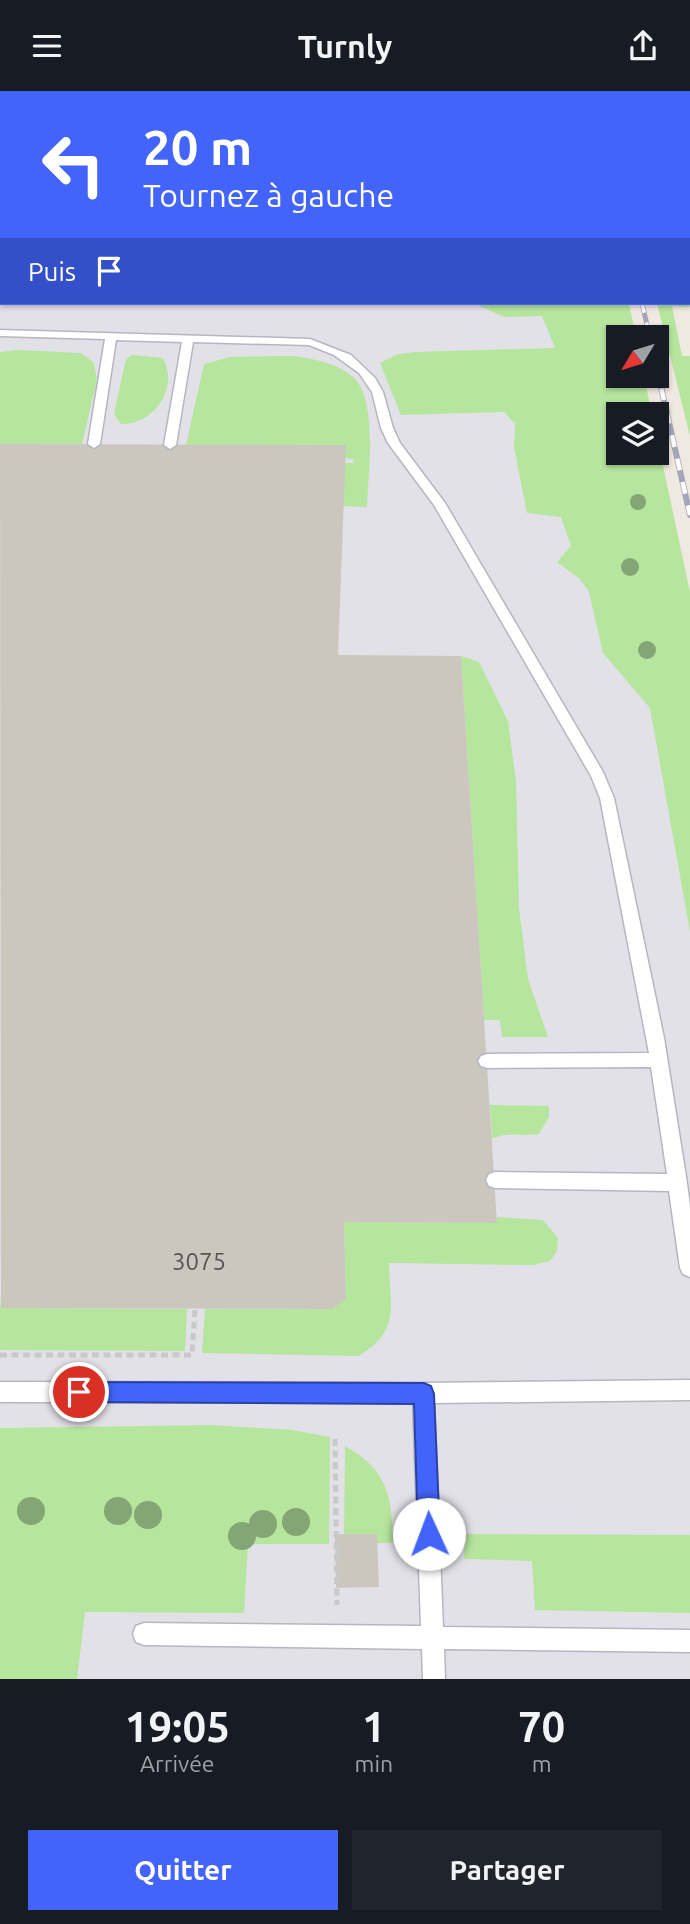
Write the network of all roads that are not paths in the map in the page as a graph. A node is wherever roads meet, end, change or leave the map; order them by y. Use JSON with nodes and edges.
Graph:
{"nodes":[{"id":1,"x":0,"y":333,"type":"edge"},
{"id":2,"x":111,"y":336,"type":"junction"},
{"id":3,"x":188,"y":338,"type":"junction"},
{"id":4,"x":94,"y":444,"type":"dead end"},
{"id":5,"x":170,"y":445,"type":"dead end"},
{"id":6,"x":659,"y":1060,"type":"junction"},
{"id":7,"x":487,"y":1061,"type":"dead end"},
{"id":8,"x":495,"y":1180,"type":"dead end"},
{"id":9,"x":678,"y":1183,"type":"junction"},
{"id":10,"x":690,"y":1268,"type":"edge"},
{"id":11,"x":690,"y":1390,"type":"edge"},
{"id":12,"x":0,"y":1392,"type":"edge"},
{"id":13,"x":424,"y":1394,"type":"junction"},
{"id":14,"x":144,"y":1634,"type":"dead end"},
{"id":15,"x":433,"y":1637,"type":"junction"},
{"id":16,"x":690,"y":1641,"type":"edge"},
{"id":17,"x":434,"y":1679,"type":"edge"}],
"edges":[{"from":1,"to":2,"type":"lane"},
{"from":2,"to":3,"type":"lane"},
{"from":2,"to":4,"type":"lane"},
{"from":3,"to":5,"type":"lane"},
{"from":3,"to":6,"type":"lane"},
{"from":6,"to":7,"type":"lane"},
{"from":6,"to":9,"type":"lane"},
{"from":8,"to":9,"type":"lane"},
{"from":9,"to":10,"type":"lane"},
{"from":11,"to":13,"type":"lane"},
{"from":12,"to":13,"type":"lane"},
{"from":13,"to":15,"type":"lane"},
{"from":14,"to":15,"type":"lane"},
{"from":15,"to":16,"type":"lane"},
{"from":15,"to":17,"type":"lane"}]}
